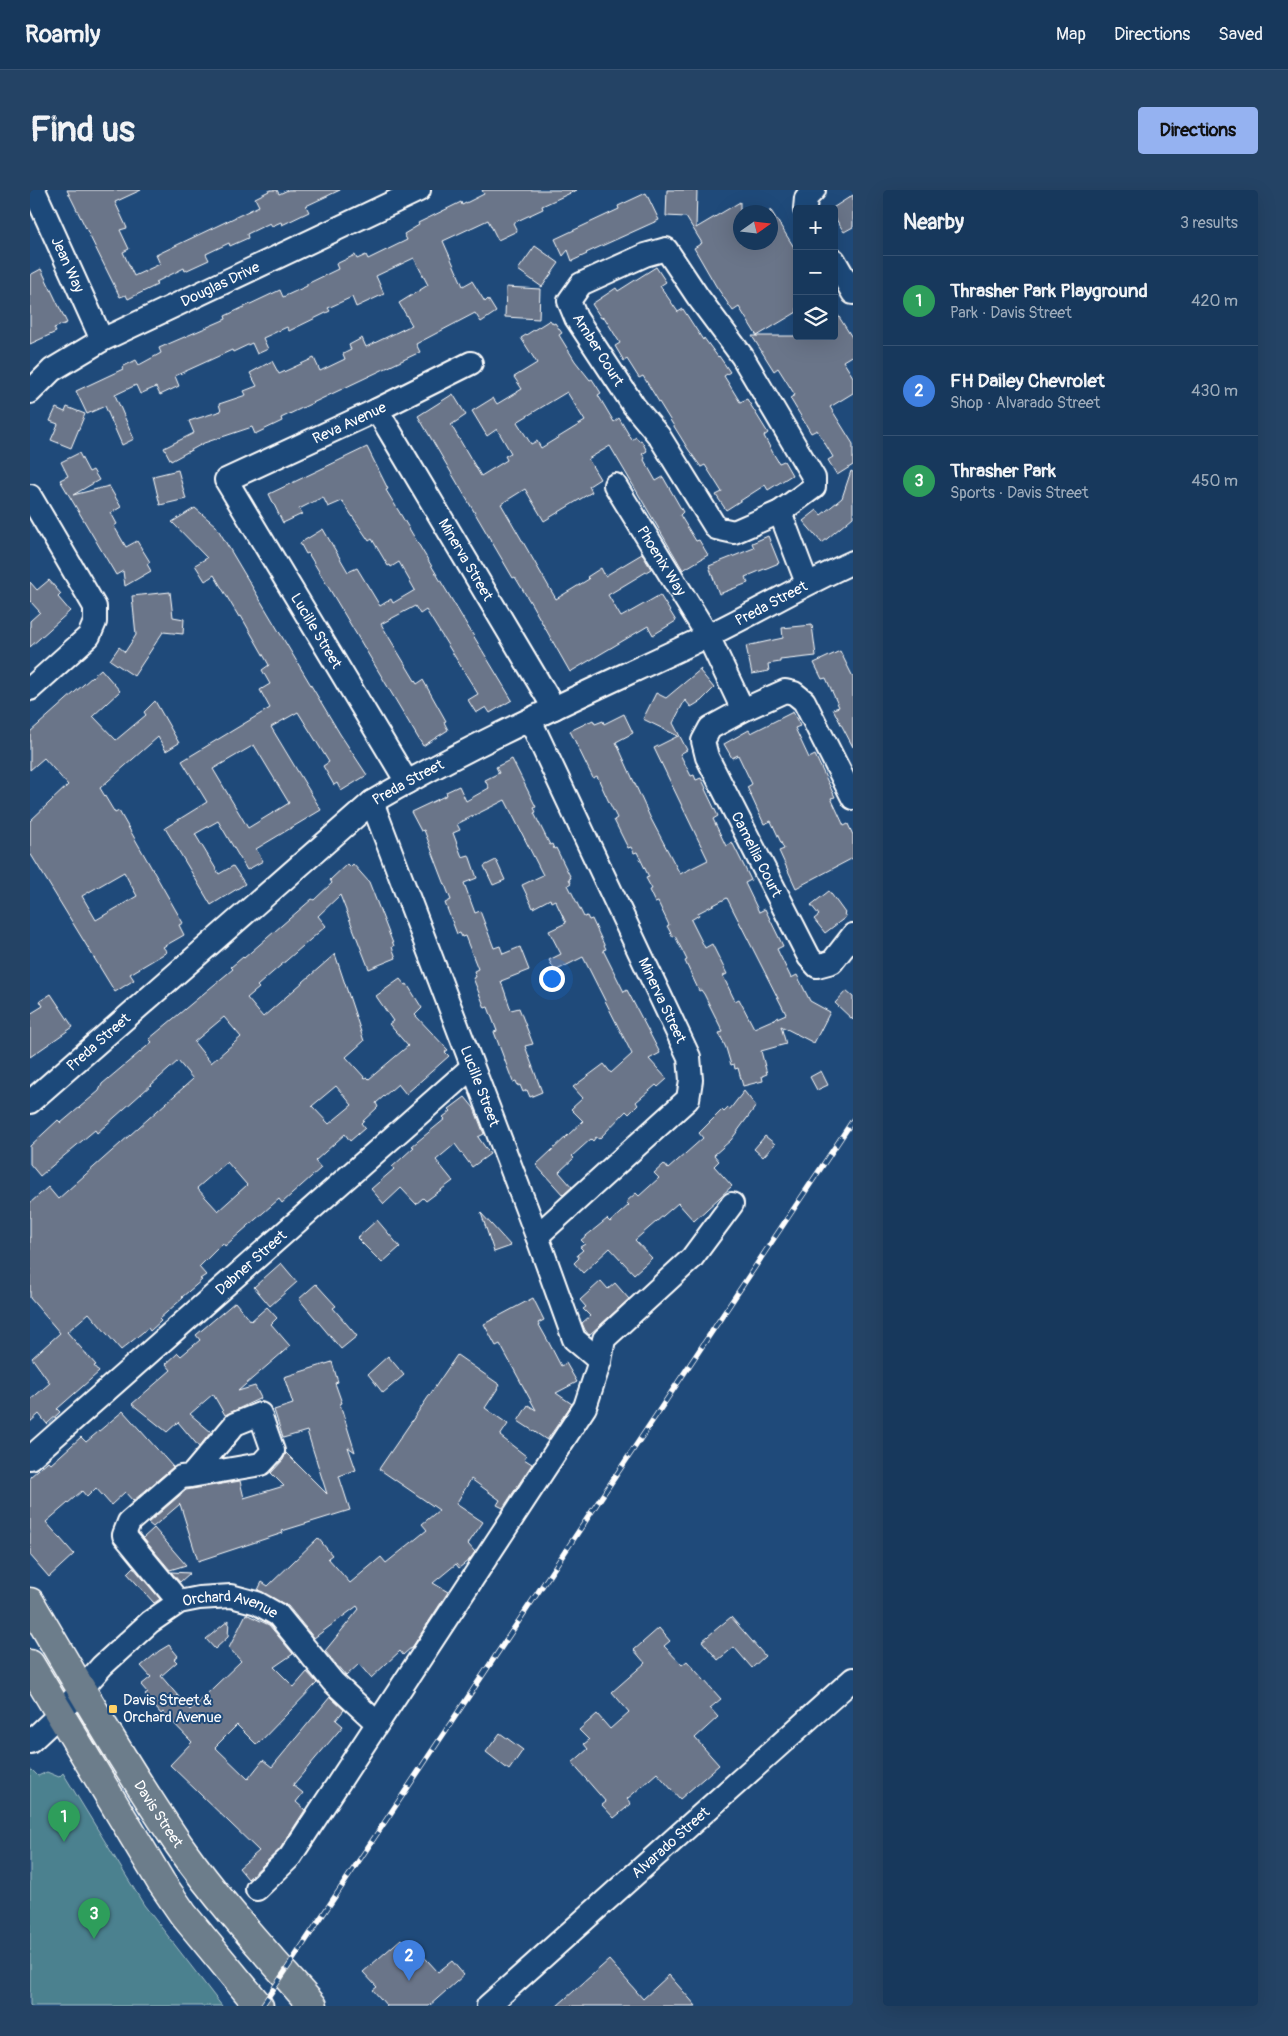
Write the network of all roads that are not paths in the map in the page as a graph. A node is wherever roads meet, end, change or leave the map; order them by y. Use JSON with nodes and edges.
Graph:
{"nodes":[{"id":1,"x":34,"y":190,"type":"edge"},
{"id":2,"x":419,"y":190,"type":"edge"},
{"id":3,"x":814,"y":190,"type":"edge"},
{"id":4,"x":805,"y":205,"type":"edge"},
{"id":5,"x":838,"y":267,"type":"edge"},
{"id":6,"x":853,"y":293,"type":"edge"},
{"id":7,"x":102,"y":340,"type":"junction"},
{"id":8,"x":471,"y":363,"type":"dead end"},
{"id":9,"x":30,"y":392,"type":"edge"},
{"id":10,"x":377,"y":410,"type":"junction"},
{"id":11,"x":226,"y":480,"type":"joint"},
{"id":12,"x":614,"y":485,"type":"dead end"},
{"id":13,"x":30,"y":496,"type":"edge"},
{"id":14,"x":780,"y":512,"type":"junction"},
{"id":15,"x":853,"y":562,"type":"edge"},
{"id":16,"x":807,"y":583,"type":"junction"},
{"id":17,"x":708,"y":636,"type":"junction"},
{"id":18,"x":30,"y":689,"type":"edge"},
{"id":19,"x":554,"y":708,"type":"junction"},
{"id":20,"x":743,"y":710,"type":"junction"},
{"id":21,"x":530,"y":720,"type":"junction"},
{"id":22,"x":407,"y":782,"type":"junction"},
{"id":23,"x":853,"y":798,"type":"edge"},
{"id":24,"x":372,"y":802,"type":"junction"},
{"id":25,"x":853,"y":935,"type":"edge"},
{"id":26,"x":472,"y":1067,"type":"junction"},
{"id":27,"x":30,"y":1102,"type":"edge"},
{"id":28,"x":732,"y":1204,"type":"dead end"},
{"id":29,"x":537,"y":1236,"type":"junction"},
{"id":30,"x":600,"y":1361,"type":"junction"},
{"id":31,"x":30,"y":1458,"type":"edge"},
{"id":32,"x":191,"y":1476,"type":"dead end"},
{"id":33,"x":30,"y":1602,"type":"edge"},
{"id":34,"x":179,"y":1602,"type":"junction"},
{"id":35,"x":30,"y":1664,"type":"edge"},
{"id":36,"x":853,"y":1679,"type":"edge"},
{"id":37,"x":82,"y":1689,"type":"junction"},
{"id":38,"x":60,"y":1714,"type":"junction"},
{"id":39,"x":377,"y":1722,"type":"junction"},
{"id":40,"x":30,"y":1742,"type":"edge"},
{"id":41,"x":257,"y":1889,"type":"dead end"},
{"id":42,"x":259,"y":2006,"type":"edge"},
{"id":43,"x":313,"y":2006,"type":"edge"},
{"id":44,"x":488,"y":2006,"type":"edge"}],
"edges":[{"from":1,"to":7,"type":"street","name":"Jean Way"},
{"from":2,"to":7,"type":"street","name":"Douglas Drive"},
{"from":3,"to":4,"type":"street"},
{"from":5,"to":6,"type":"street"},
{"from":7,"to":9,"type":"street","name":"Douglas Drive"},
{"from":8,"to":10,"type":"street","name":"Reva Avenue"},
{"from":10,"to":11,"type":"street","name":"Reva Avenue"},
{"from":10,"to":19,"type":"street","name":"Minerva Street"},
{"from":11,"to":22,"type":"street","name":"Lucille Street"},
{"from":12,"to":17,"type":"street","name":"Phoenix Way"},
{"from":13,"to":18,"type":"street"},
{"from":14,"to":14,"type":"street","name":"Amber Court"},
{"from":14,"to":16,"type":"street"},
{"from":15,"to":16,"type":"street","name":"Preda Street"},
{"from":16,"to":17,"type":"street","name":"Preda Street"},
{"from":17,"to":19,"type":"street","name":"Preda Street"},
{"from":17,"to":20,"type":"street"},
{"from":19,"to":21,"type":"street","name":"Preda Street"},
{"from":20,"to":23,"type":"street","name":"Camellia Court"},
{"from":20,"to":25,"type":"street","name":"Camellia Court"},
{"from":21,"to":22,"type":"street","name":"Preda Street"},
{"from":21,"to":29,"type":"street","name":"Minerva Street"},
{"from":22,"to":24,"type":"street","name":"Preda Street"},
{"from":24,"to":26,"type":"street","name":"Lucille Street"},
{"from":24,"to":27,"type":"street","name":"Preda Street"},
{"from":26,"to":29,"type":"street","name":"Lucille Street"},
{"from":26,"to":31,"type":"street","name":"Dabner Street"},
{"from":28,"to":30,"type":"street"},
{"from":29,"to":30,"type":"street","name":"Lucille Street"},
{"from":30,"to":39,"type":"street"},
{"from":32,"to":34,"type":"street"},
{"from":33,"to":37,"type":"main road","name":"Davis Street"},
{"from":34,"to":37,"type":"street","name":"Orchard Avenue"},
{"from":34,"to":39,"type":"street","name":"Orchard Avenue"},
{"from":35,"to":38,"type":"main road"},
{"from":36,"to":44,"type":"street","name":"Alvarado Street"},
{"from":37,"to":38,"type":"street","name":"Orchard Avenue"},
{"from":37,"to":43,"type":"main road","name":"Davis Street"},
{"from":38,"to":40,"type":"street","name":"Orchard Avenue"},
{"from":38,"to":42,"type":"main road"},
{"from":39,"to":41,"type":"street"}]}
